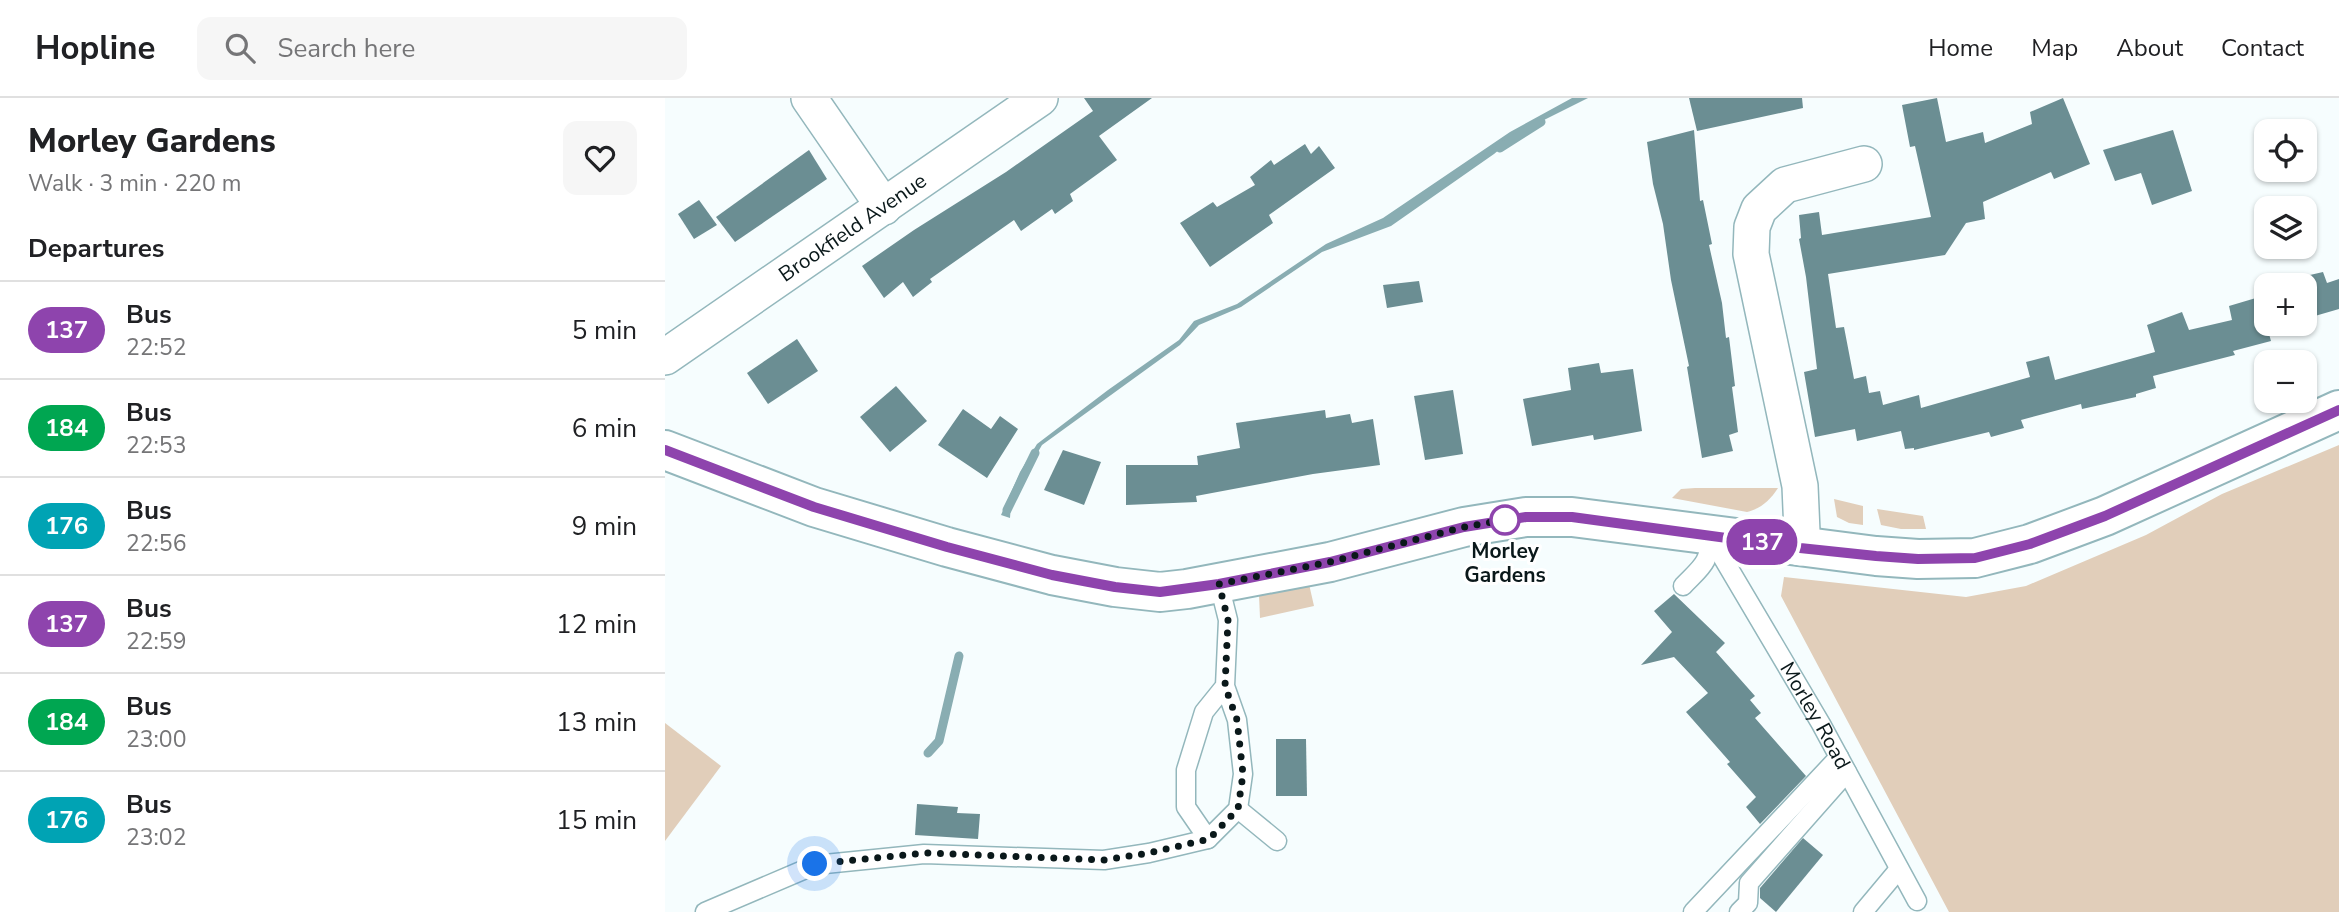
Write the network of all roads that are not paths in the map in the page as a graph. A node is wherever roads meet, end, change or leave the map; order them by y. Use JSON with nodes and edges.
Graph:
{"nodes":[{"id":1,"x":809,"y":98,"type":"edge"},
{"id":2,"x":1039,"y":98,"type":"edge"},
{"id":3,"x":1864,"y":164,"type":"dead end"},
{"id":4,"x":884,"y":207,"type":"junction"},
{"id":5,"x":665,"y":358,"type":"edge"},
{"id":6,"x":2339,"y":410,"type":"edge"},
{"id":7,"x":665,"y":450,"type":"edge"},
{"id":8,"x":1709,"y":534,"type":"junction"},
{"id":9,"x":1800,"y":548,"type":"junction"},
{"id":10,"x":1219,"y":584,"type":"junction"},
{"id":11,"x":1682,"y":586,"type":"dead end"},
{"id":12,"x":1225,"y":686,"type":"junction"},
{"id":13,"x":1843,"y":765,"type":"junction"},
{"id":14,"x":1238,"y":809,"type":"junction"},
{"id":15,"x":1209,"y":839,"type":"junction"},
{"id":16,"x":1277,"y":841,"type":"dead end"},
{"id":17,"x":1899,"y":869,"type":"junction"},
{"id":18,"x":1917,"y":901,"type":"dead end"},
{"id":19,"x":705,"y":912,"type":"edge"},
{"id":20,"x":1693,"y":912,"type":"edge"},
{"id":21,"x":1739,"y":912,"type":"edge"},
{"id":22,"x":1863,"y":912,"type":"edge"}],
"edges":[{"from":1,"to":4,"type":"street"},
{"from":2,"to":4,"type":"street","name":"Brookfield Avenue"},
{"from":3,"to":9,"type":"street"},
{"from":4,"to":5,"type":"street","name":"Brookfield Avenue"},
{"from":6,"to":9,"type":"street"},
{"from":7,"to":10,"type":"street"},
{"from":8,"to":9,"type":"street"},
{"from":8,"to":10,"type":"street"},
{"from":8,"to":11,"type":"lane"},
{"from":8,"to":13,"type":"lane","name":"Morley Road"},
{"from":10,"to":12,"type":"lane"},
{"from":12,"to":14,"type":"lane"},
{"from":12,"to":15,"type":"lane"},
{"from":13,"to":17,"type":"lane","name":"Morley Road"},
{"from":13,"to":20,"type":"lane"},
{"from":13,"to":21,"type":"lane"},
{"from":14,"to":15,"type":"lane"},
{"from":14,"to":16,"type":"lane"},
{"from":15,"to":19,"type":"lane"},
{"from":17,"to":18,"type":"lane","name":"Morley Road"},
{"from":17,"to":22,"type":"lane"}]}
